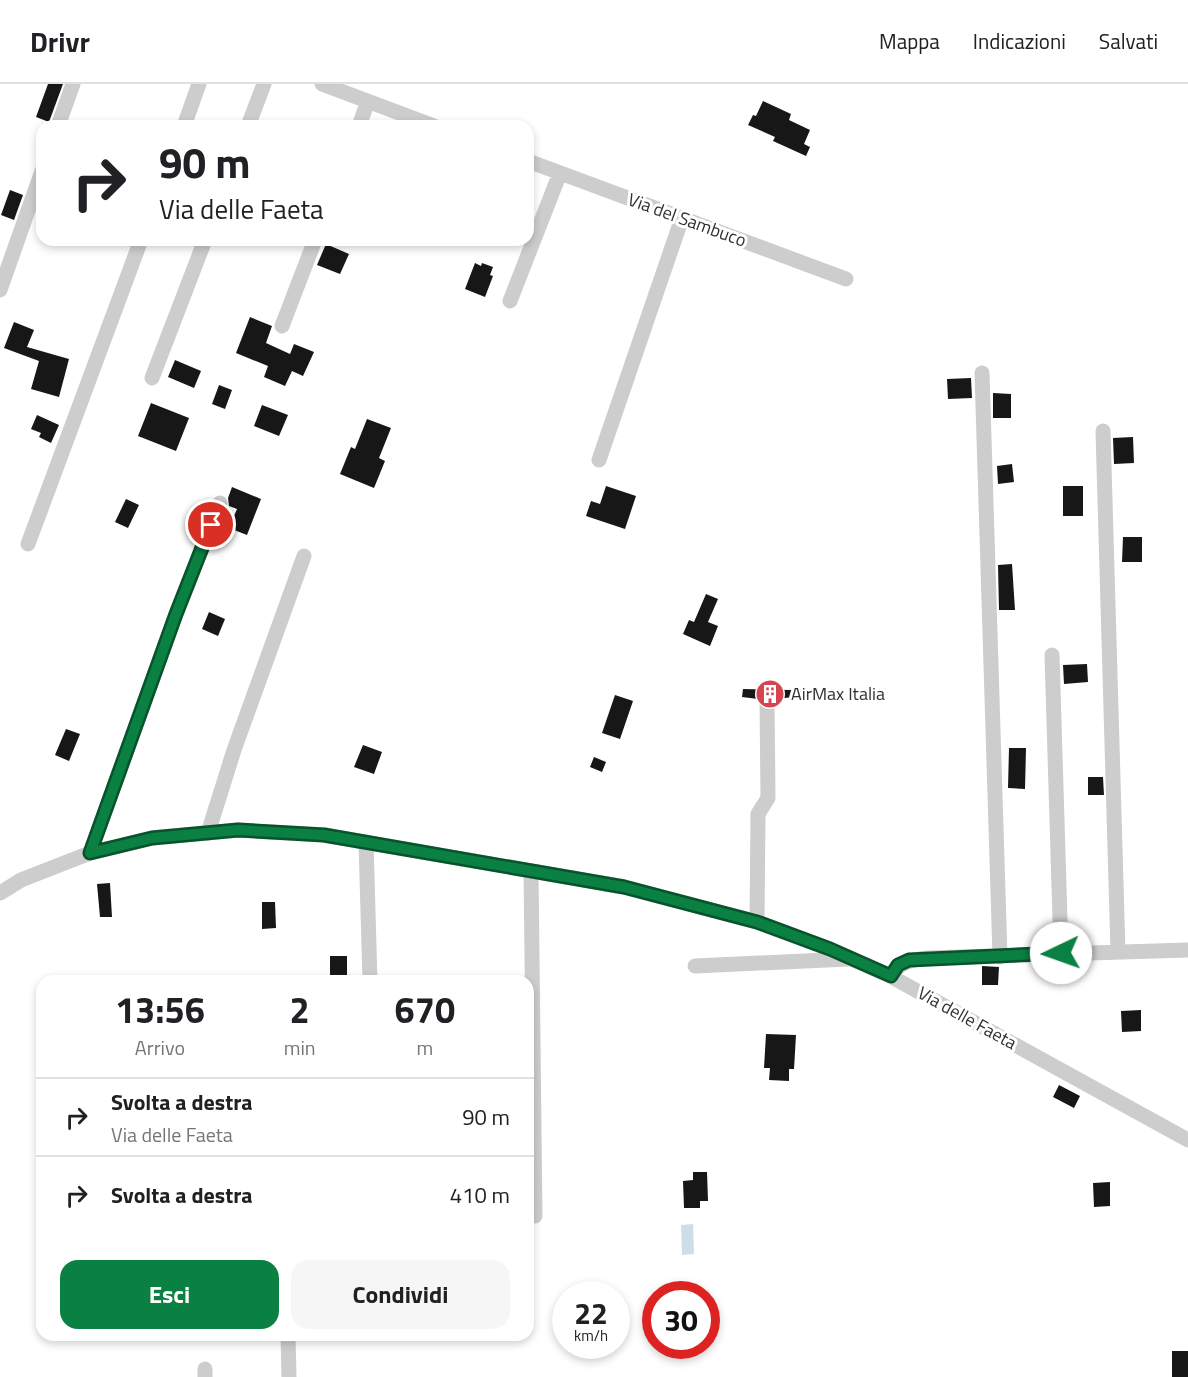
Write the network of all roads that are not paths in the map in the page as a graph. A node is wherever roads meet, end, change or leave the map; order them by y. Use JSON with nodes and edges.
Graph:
{"nodes":[{"id":1,"x":73,"y":84,"type":"edge"},
{"id":2,"x":199,"y":84,"type":"edge"},
{"id":3,"x":264,"y":84,"type":"edge"},
{"id":4,"x":322,"y":84,"type":"edge"},
{"id":5,"x":368,"y":101,"type":"junction"},
{"id":6,"x":60,"y":120,"type":"edge"},
{"id":7,"x":186,"y":120,"type":"edge"},
{"id":8,"x":250,"y":120,"type":"edge"},
{"id":9,"x":360,"y":120,"type":"edge"},
{"id":10,"x":419,"y":120,"type":"edge"},
{"id":11,"x":534,"y":163,"type":"edge"},
{"id":12,"x":560,"y":173,"type":"junction"},
{"id":13,"x":36,"y":188,"type":"edge"},
{"id":14,"x":682,"y":218,"type":"junction"},
{"id":15,"x":534,"y":240,"type":"edge"},
{"id":16,"x":139,"y":246,"type":"edge"},
{"id":17,"x":203,"y":246,"type":"edge"},
{"id":18,"x":313,"y":246,"type":"edge"},
{"id":19,"x":531,"y":246,"type":"edge"},
{"id":20,"x":846,"y":279,"type":"dead end"},
{"id":21,"x":0,"y":290,"type":"edge"},
{"id":22,"x":510,"y":301,"type":"dead end"},
{"id":23,"x":282,"y":326,"type":"dead end"},
{"id":24,"x":982,"y":373,"type":"dead end"},
{"id":25,"x":152,"y":378,"type":"dead end"},
{"id":26,"x":1103,"y":431,"type":"dead end"},
{"id":27,"x":599,"y":460,"type":"dead end"},
{"id":28,"x":219,"y":502,"type":"dead end"},
{"id":29,"x":28,"y":544,"type":"dead end"},
{"id":30,"x":304,"y":556,"type":"dead end"},
{"id":31,"x":1052,"y":655,"type":"dead end"},
{"id":32,"x":768,"y":700,"type":"dead end"},
{"id":33,"x":208,"y":832,"type":"junction"},
{"id":34,"x":366,"y":842,"type":"junction"},
{"id":35,"x":90,"y":853,"type":"junction"},
{"id":36,"x":531,"y":871,"type":"junction"},
{"id":37,"x":0,"y":893,"type":"edge"},
{"id":38,"x":757,"y":922,"type":"junction"},
{"id":39,"x":1188,"y":950,"type":"edge"},
{"id":40,"x":1118,"y":952,"type":"junction"},
{"id":41,"x":1061,"y":953,"type":"junction"},
{"id":42,"x":1000,"y":957,"type":"junction"},
{"id":43,"x":852,"y":959,"type":"junction"},
{"id":44,"x":695,"y":966,"type":"dead end"},
{"id":45,"x":370,"y":975,"type":"edge"},
{"id":46,"x":532,"y":975,"type":"edge"},
{"id":47,"x":891,"y":976,"type":"junction"},
{"id":48,"x":534,"y":1130,"type":"edge"},
{"id":49,"x":1188,"y":1140,"type":"edge"},
{"id":50,"x":535,"y":1216,"type":"dead end"},
{"id":51,"x":288,"y":1341,"type":"edge"},
{"id":52,"x":289,"y":1377,"type":"edge"}],
"edges":[{"from":1,"to":6,"type":"street"},
{"from":2,"to":7,"type":"street"},
{"from":3,"to":8,"type":"street"},
{"from":4,"to":5,"type":"street"},
{"from":5,"to":9,"type":"street"},
{"from":5,"to":10,"type":"street"},
{"from":11,"to":12,"type":"street","name":"Via del Sambuco"},
{"from":12,"to":14,"type":"street","name":"Via del Sambuco"},
{"from":12,"to":15,"type":"street"},
{"from":13,"to":21,"type":"street"},
{"from":14,"to":20,"type":"street","name":"Via del Sambuco"},
{"from":14,"to":27,"type":"street"},
{"from":16,"to":29,"type":"street"},
{"from":17,"to":25,"type":"street"},
{"from":18,"to":23,"type":"street"},
{"from":19,"to":22,"type":"street"},
{"from":24,"to":42,"type":"street"},
{"from":26,"to":40,"type":"street"},
{"from":28,"to":35,"type":"street"},
{"from":30,"to":33,"type":"street"},
{"from":31,"to":41,"type":"street"},
{"from":32,"to":38,"type":"street"},
{"from":33,"to":34,"type":"street","name":"Via delle Faeta"},
{"from":33,"to":35,"type":"street","name":"Via delle Faeta"},
{"from":34,"to":36,"type":"street","name":"Via delle Faeta"},
{"from":34,"to":45,"type":"street"},
{"from":35,"to":37,"type":"street","name":"Via delle Faeta"},
{"from":36,"to":38,"type":"street","name":"Via delle Faeta"},
{"from":36,"to":46,"type":"street"},
{"from":38,"to":43,"type":"street","name":"Via delle Faeta"},
{"from":39,"to":40,"type":"street"},
{"from":40,"to":41,"type":"street"},
{"from":41,"to":42,"type":"street"},
{"from":42,"to":47,"type":"street"},
{"from":43,"to":44,"type":"street"},
{"from":43,"to":47,"type":"street","name":"Via delle Faeta"},
{"from":47,"to":49,"type":"street","name":"Via delle Faeta"},
{"from":48,"to":50,"type":"street"},
{"from":51,"to":52,"type":"street"}]}
